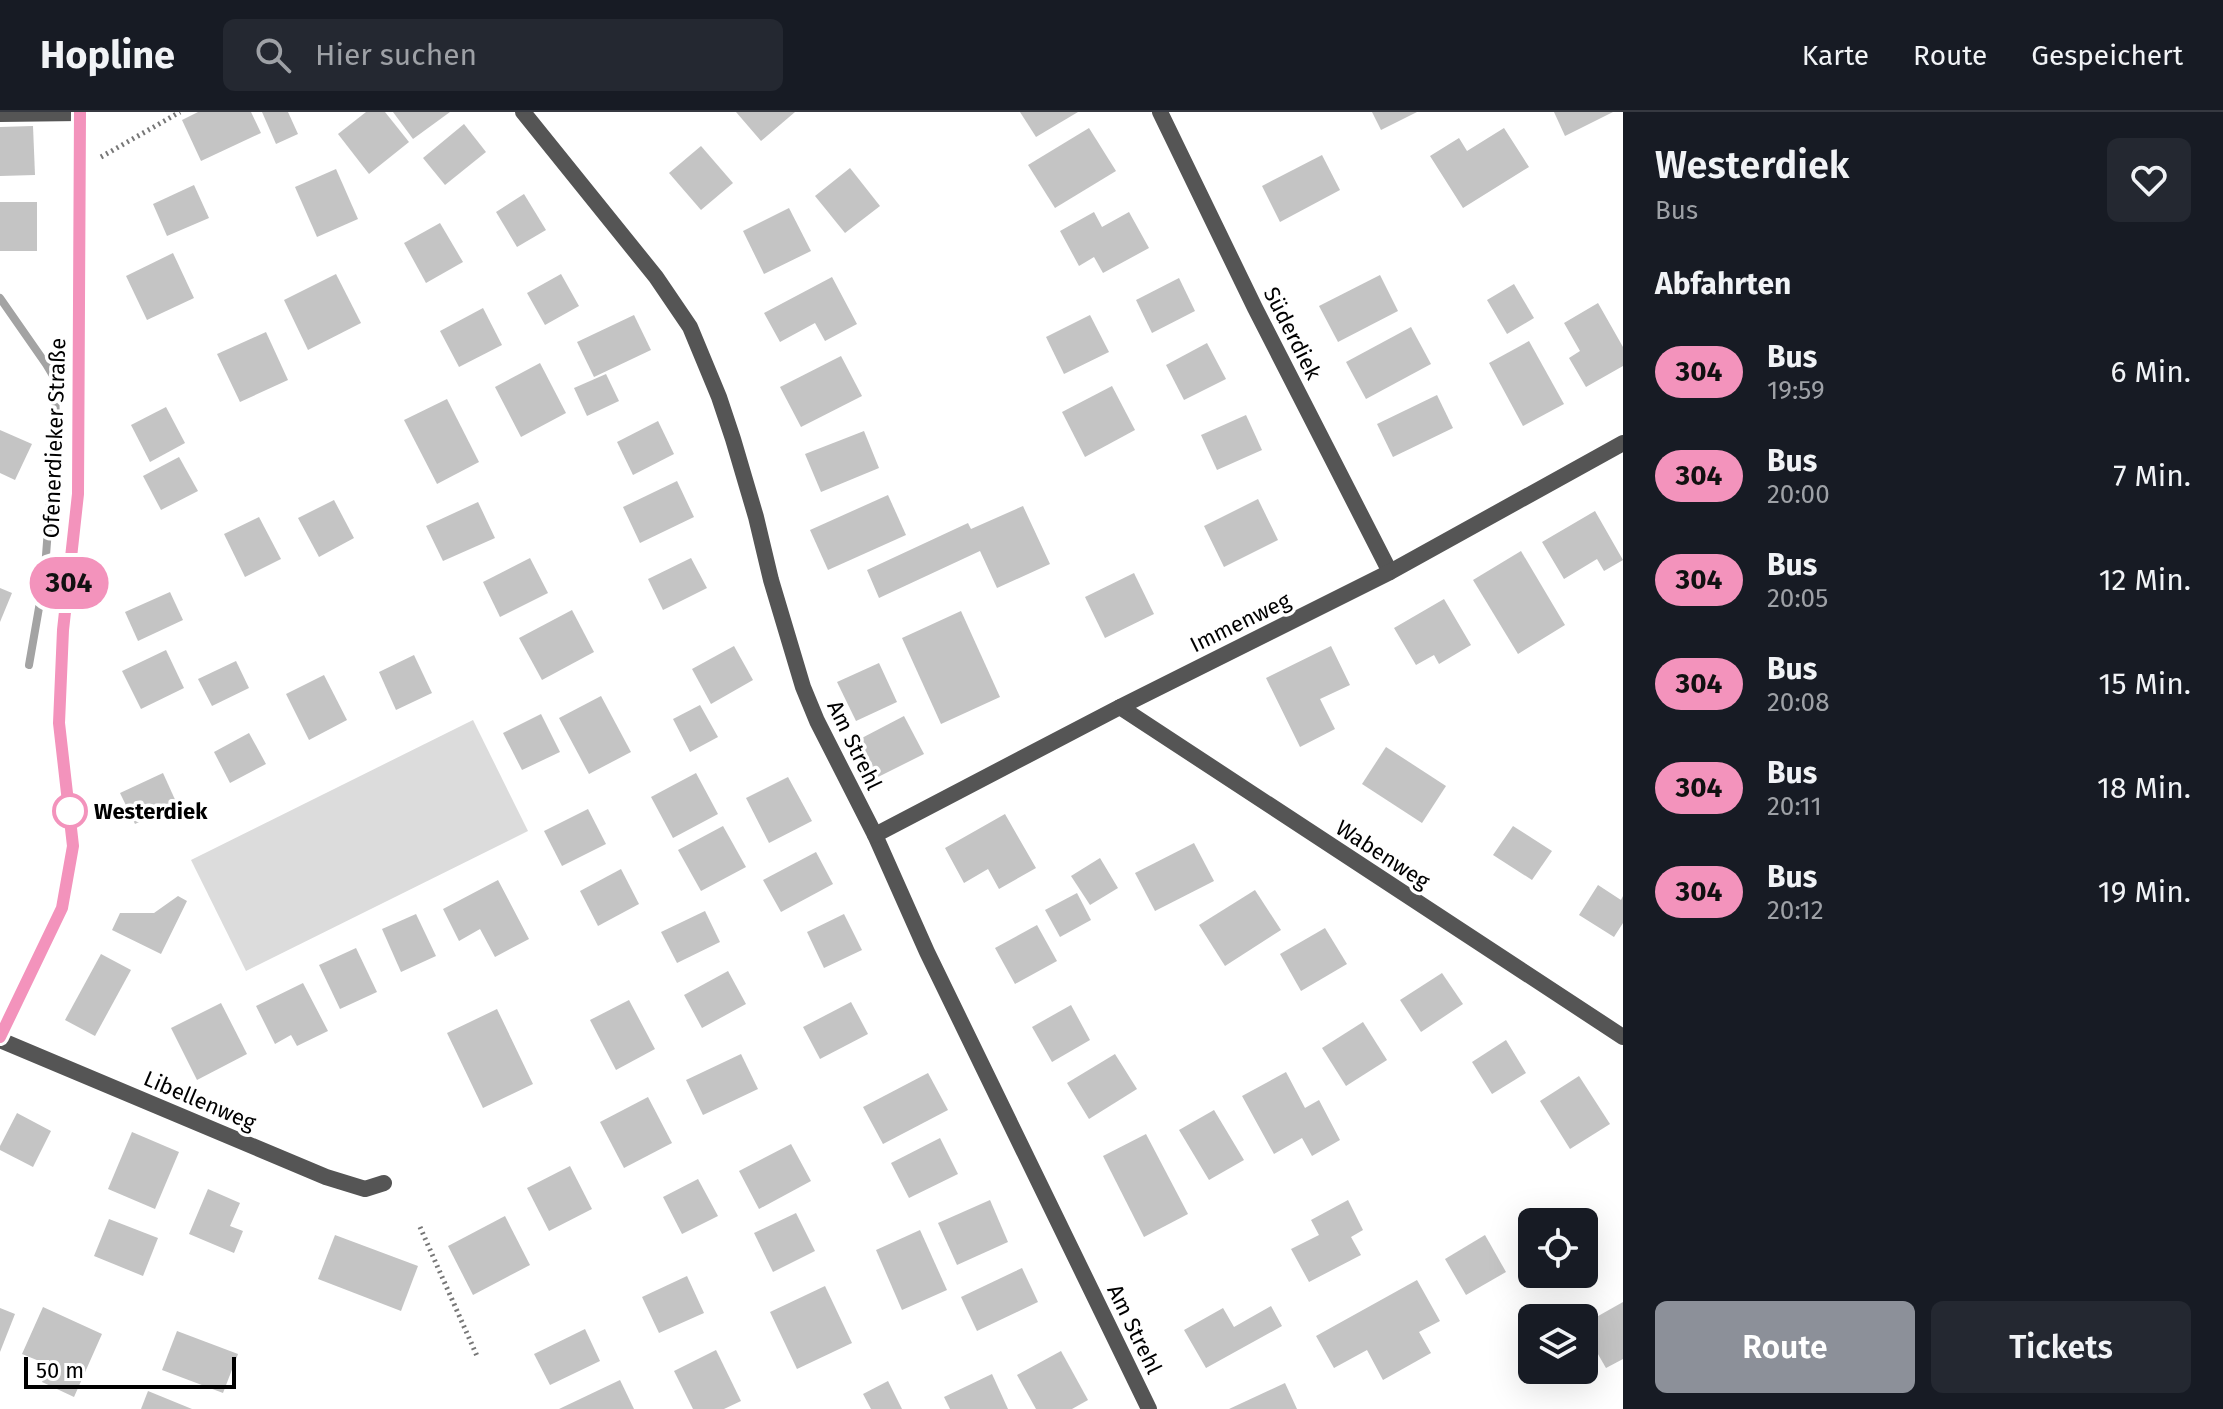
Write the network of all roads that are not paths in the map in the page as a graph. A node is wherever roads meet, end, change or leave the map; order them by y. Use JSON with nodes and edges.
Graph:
{"nodes":[{"id":1,"x":80,"y":112,"type":"edge"},
{"id":2,"x":523,"y":112,"type":"edge"},
{"id":3,"x":1160,"y":112,"type":"edge"},
{"id":4,"x":0,"y":114,"type":"edge"},
{"id":5,"x":1623,"y":443,"type":"edge"},
{"id":6,"x":1390,"y":572,"type":"junction"},
{"id":7,"x":1120,"y":707,"type":"junction"},
{"id":8,"x":875,"y":835,"type":"junction"},
{"id":9,"x":1623,"y":1037,"type":"edge"},
{"id":10,"x":0,"y":1039,"type":"edge"},
{"id":11,"x":384,"y":1183,"type":"dead end"},
{"id":12,"x":1149,"y":1409,"type":"edge"}],
"edges":[{"from":1,"to":4,"type":"street"},
{"from":1,"to":10,"type":"street","name":"Ofenerdieker Straße"},
{"from":2,"to":8,"type":"street","name":"Am Strehl"},
{"from":3,"to":6,"type":"street","name":"Süderdiek"},
{"from":5,"to":6,"type":"street","name":"Immenweg"},
{"from":6,"to":7,"type":"street","name":"Immenweg"},
{"from":7,"to":8,"type":"street","name":"Immenweg"},
{"from":7,"to":9,"type":"street","name":"Wabenweg"},
{"from":8,"to":12,"type":"street","name":"Am Strehl"},
{"from":10,"to":11,"type":"street","name":"Libellenweg"}]}
